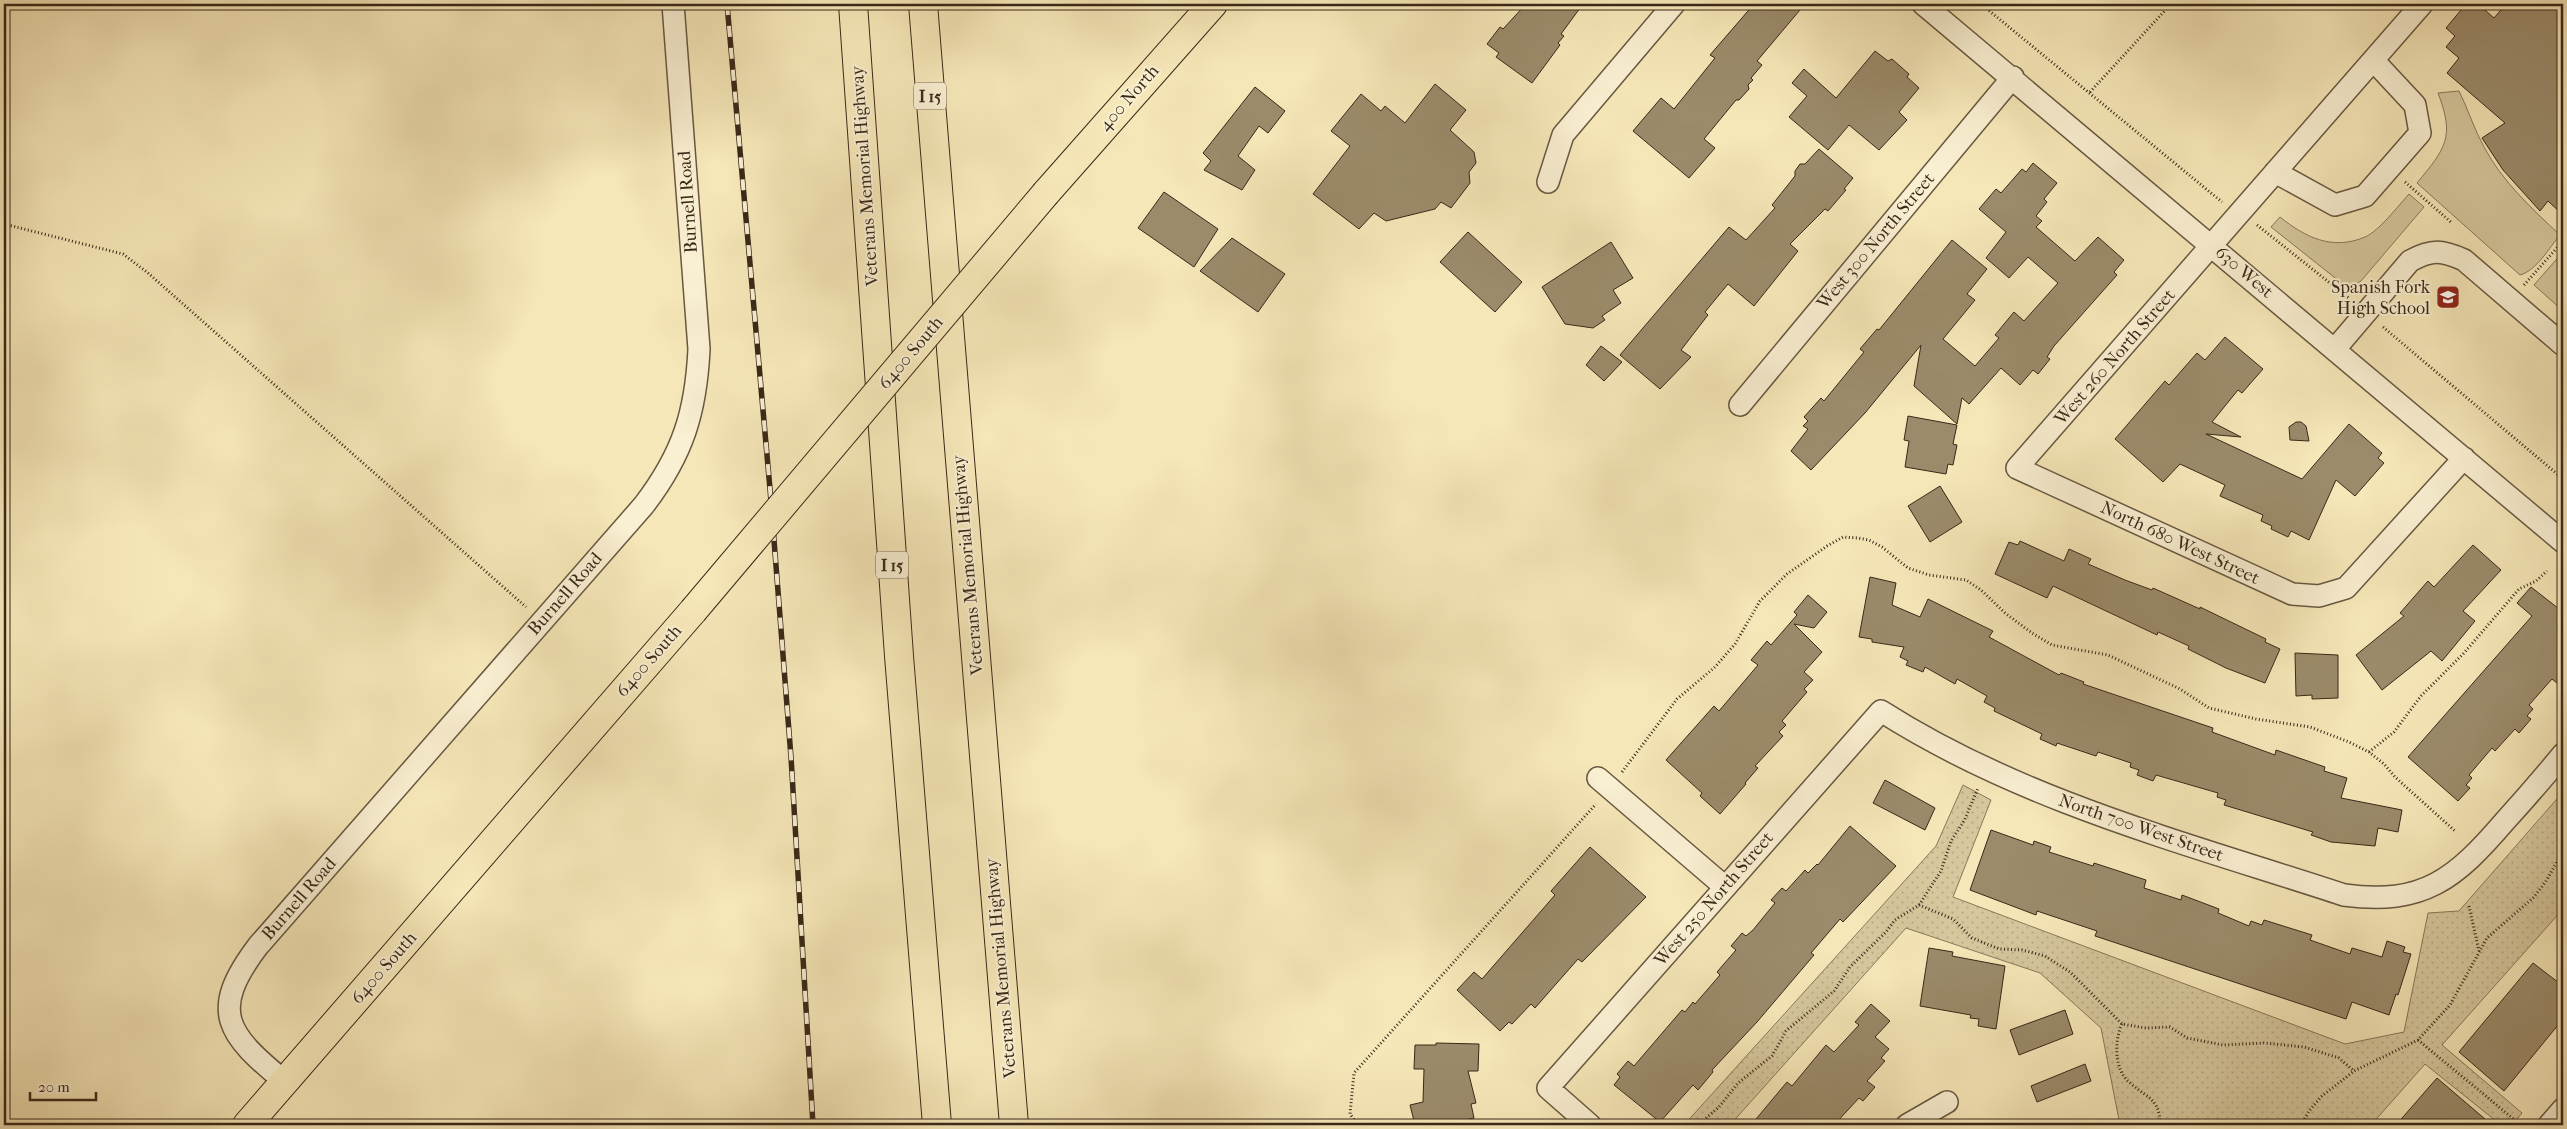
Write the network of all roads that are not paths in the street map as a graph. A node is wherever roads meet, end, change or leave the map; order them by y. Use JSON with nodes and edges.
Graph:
{"nodes":[{"id":1,"x":673,"y":4,"type":"edge"},
{"id":2,"x":853,"y":4,"type":"edge"},
{"id":3,"x":923,"y":4,"type":"edge"},
{"id":4,"x":1213,"y":4,"type":"edge"},
{"id":5,"x":1674,"y":4,"type":"edge"},
{"id":6,"x":1923,"y":4,"type":"edge"},
{"id":7,"x":2419,"y":5,"type":"edge"},
{"id":8,"x":2373,"y":60,"type":"junction"},
{"id":9,"x":2012,"y":77,"type":"junction"},
{"id":10,"x":2275,"y":172,"type":"junction"},
{"id":11,"x":1548,"y":182,"type":"dead end"},
{"id":12,"x":1046,"y":193,"type":"joint"},
{"id":13,"x":2213,"y":246,"type":"junction"},
{"id":14,"x":2563,"y":345,"type":"edge"},
{"id":15,"x":2335,"y":349,"type":"junction"},
{"id":16,"x":1740,"y":405,"type":"dead end"},
{"id":17,"x":2464,"y":458,"type":"junction"},
{"id":18,"x":2017,"y":468,"type":"joint"},
{"id":19,"x":2563,"y":542,"type":"edge"},
{"id":20,"x":1881,"y":711,"type":"joint"},
{"id":21,"x":2563,"y":754,"type":"edge"},
{"id":22,"x":1604,"y":783,"type":"road end"},
{"id":23,"x":1725,"y":887,"type":"junction"},
{"id":24,"x":285,"y":1082,"type":"junction"},
{"id":25,"x":1947,"y":1102,"type":"dead end"},
{"id":26,"x":2563,"y":1109,"type":"edge"},
{"id":27,"x":247,"y":1125,"type":"edge"},
{"id":28,"x":937,"y":1125,"type":"edge"},
{"id":29,"x":1014,"y":1125,"type":"edge"},
{"id":30,"x":1590,"y":1125,"type":"edge"},
{"id":31,"x":1907,"y":1125,"type":"edge"},
{"id":32,"x":2549,"y":1125,"type":"edge"}],
"edges":[{"from":1,"to":24,"type":"street","name":"Burnell Road"},
{"from":2,"to":28,"type":"main road","name":"Veterans Memorial Highway","number":"I 15"},
{"from":3,"to":29,"type":"main road","name":"Veterans Memorial Highway","number":"I 15"},
{"from":4,"to":12,"type":"main road","name":"400 North"},
{"from":5,"to":11,"type":"street"},
{"from":6,"to":9,"type":"street","name":"630 West"},
{"from":7,"to":8,"type":"street","name":"West 260 North Street"},
{"from":8,"to":10,"type":"street","name":"West 260 North Street"},
{"from":8,"to":10,"type":"street"},
{"from":9,"to":13,"type":"street","name":"630 West"},
{"from":9,"to":16,"type":"street","name":"West 300 North Street"},
{"from":10,"to":13,"type":"street","name":"West 260 North Street"},
{"from":12,"to":24,"type":"main road","name":"6400 South","bridge":true},
{"from":13,"to":15,"type":"street","name":"630 West"},
{"from":13,"to":18,"type":"street","name":"West 260 North Street"},
{"from":14,"to":15,"type":"street"},
{"from":15,"to":17,"type":"street","name":"630 West"},
{"from":17,"to":18,"type":"street","name":"North 680 West Street"},
{"from":17,"to":19,"type":"street","name":"630 West"},
{"from":20,"to":21,"type":"street","name":"North 700 West Street"},
{"from":20,"to":23,"type":"street","name":"West 250 North Street"},
{"from":22,"to":23,"type":"street"},
{"from":23,"to":30,"type":"street","name":"West 250 North Street"},
{"from":24,"to":27,"type":"main road","name":"6400 South"},
{"from":25,"to":31,"type":"street"},
{"from":26,"to":32,"type":"street"}]}
